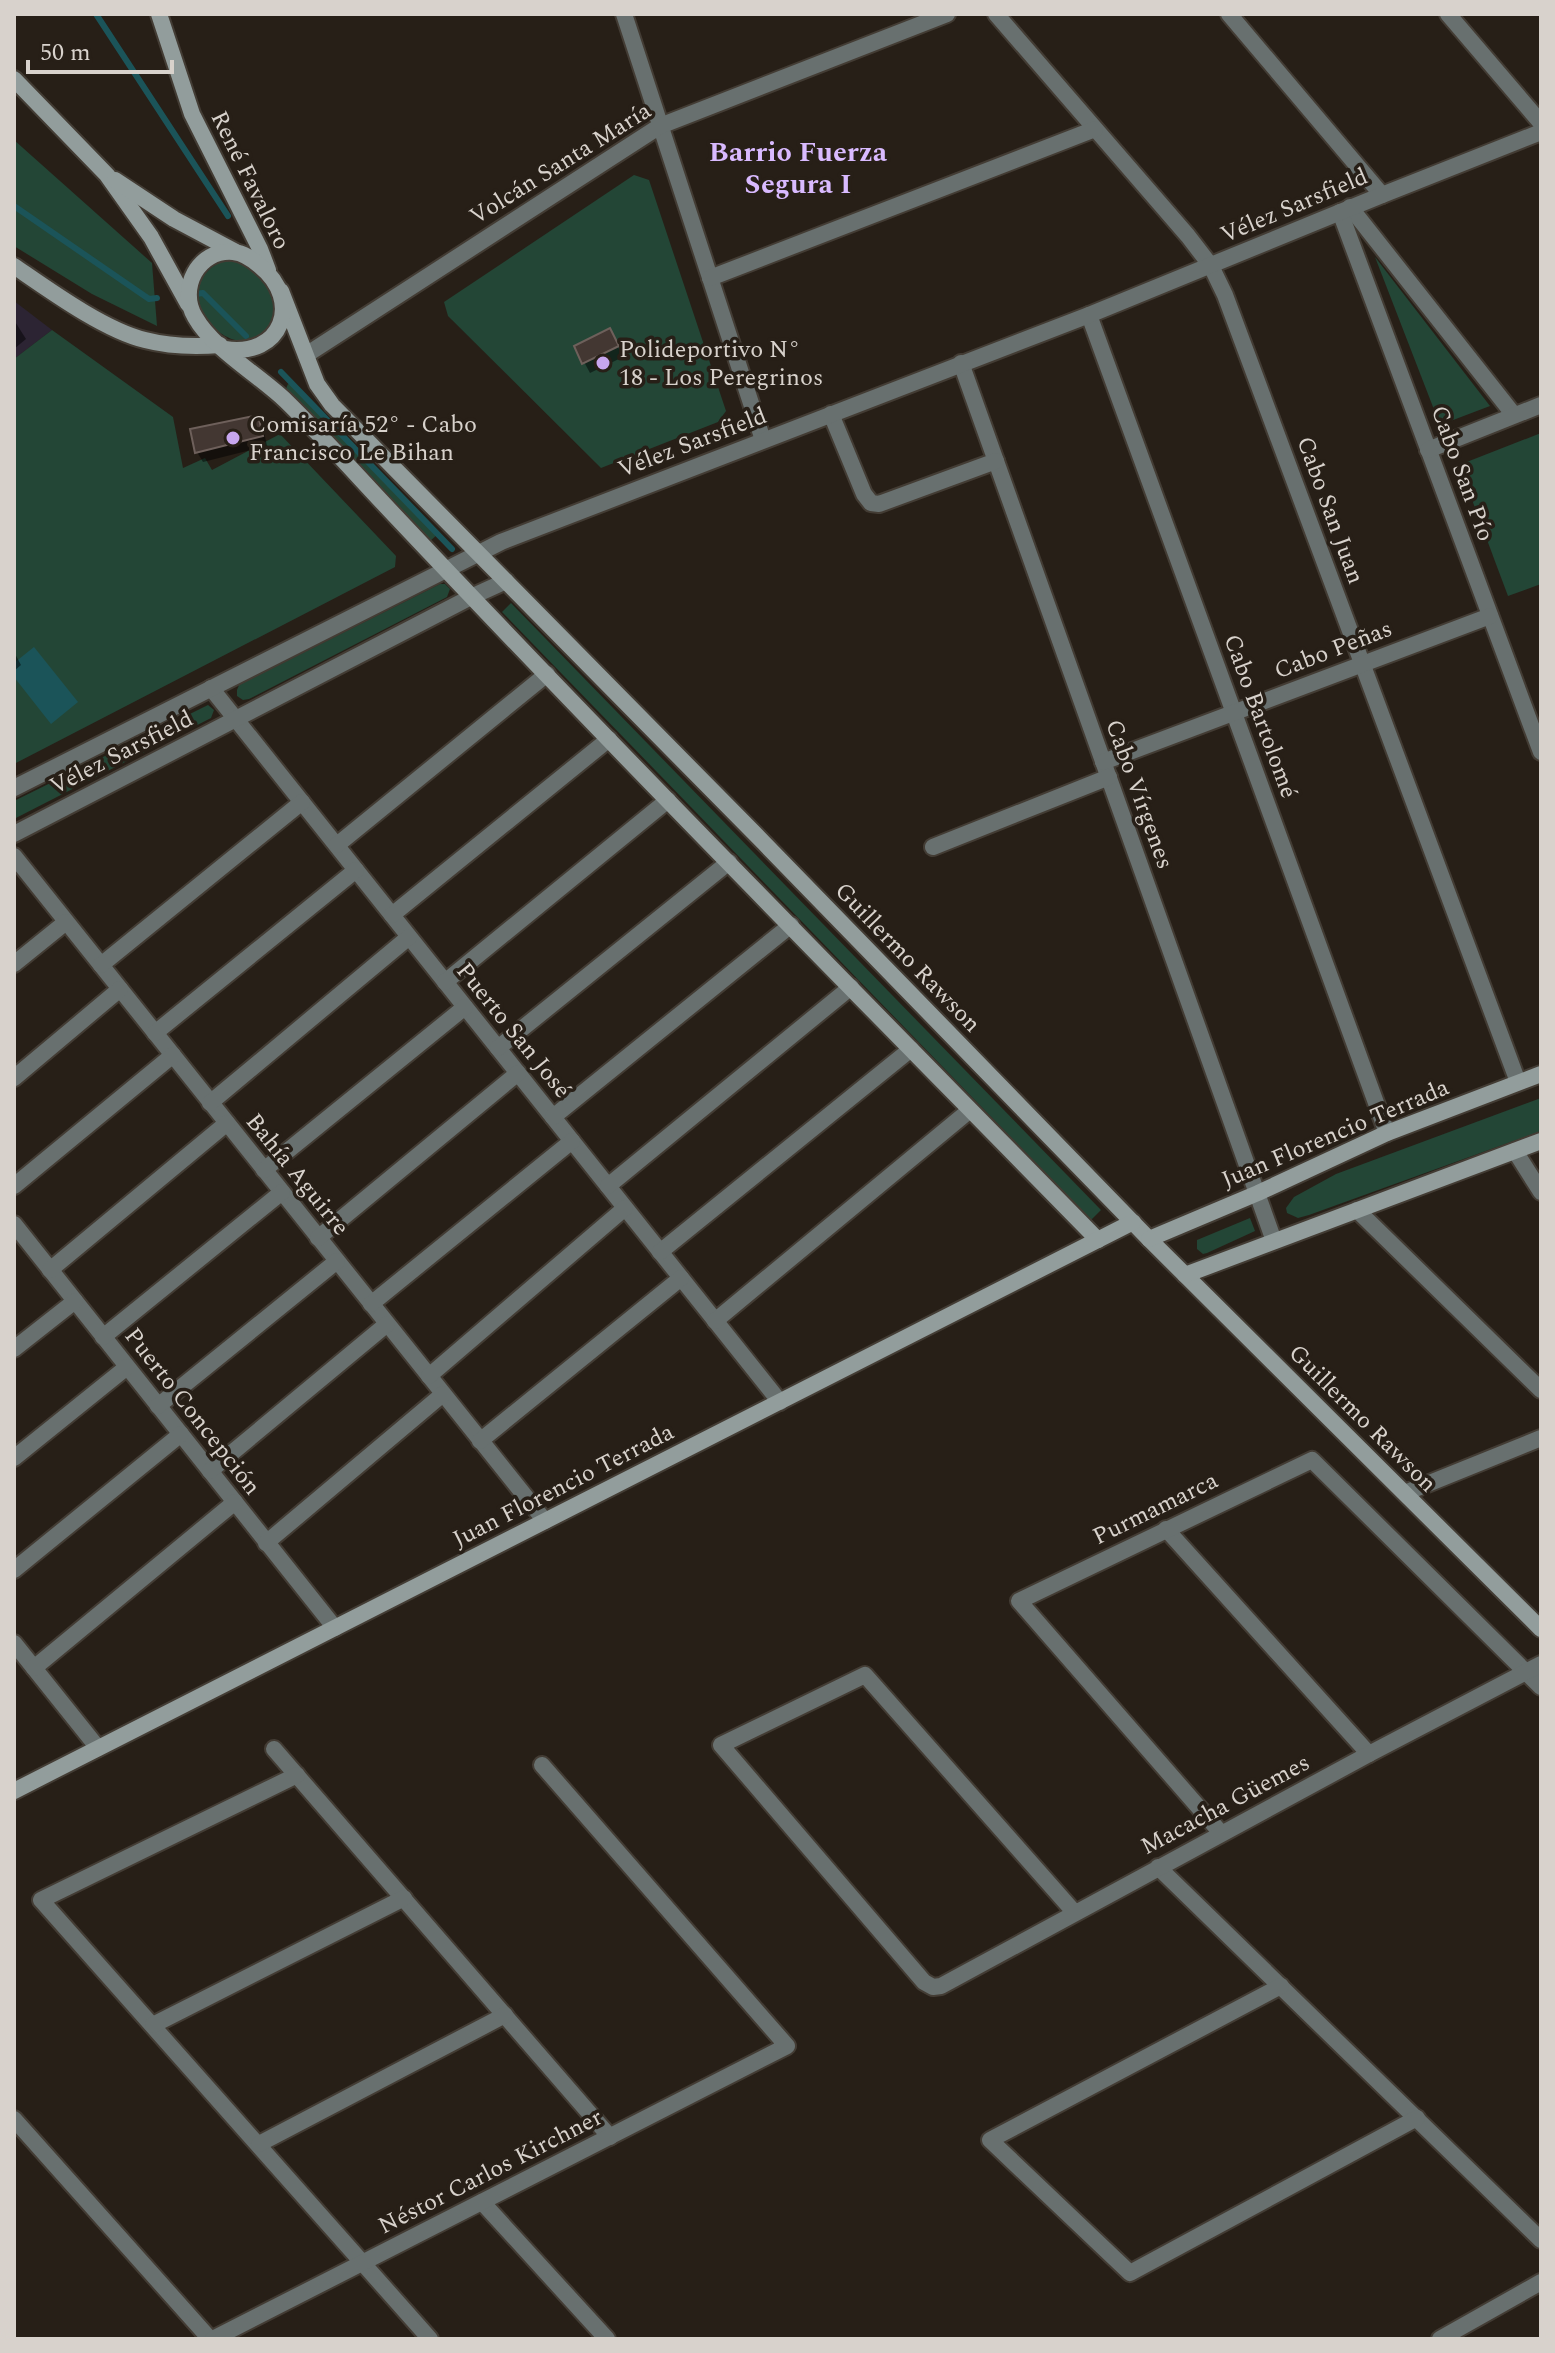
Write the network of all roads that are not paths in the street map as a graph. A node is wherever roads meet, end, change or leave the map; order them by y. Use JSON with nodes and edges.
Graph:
{"nodes":[{"id":1,"x":159,"y":14,"type":"edge"},
{"id":2,"x":624,"y":14,"type":"edge"},
{"id":3,"x":947,"y":14,"type":"edge"},
{"id":4,"x":996,"y":14,"type":"edge"},
{"id":5,"x":1229,"y":14,"type":"edge"},
{"id":6,"x":1448,"y":14,"type":"edge"},
{"id":7,"x":14,"y":79,"type":"edge"},
{"id":8,"x":1541,"y":123,"type":"edge"},
{"id":9,"x":660,"y":126,"type":"junction"},
{"id":10,"x":1095,"y":129,"type":"junction"},
{"id":11,"x":1541,"y":132,"type":"edge"},
{"id":12,"x":107,"y":175,"type":"junction"},
{"id":13,"x":1382,"y":195,"type":"junction"},
{"id":14,"x":1345,"y":210,"type":"junction"},
{"id":15,"x":238,"y":253,"type":"junction"},
{"id":16,"x":14,"y":266,"type":"edge"},
{"id":17,"x":1211,"y":266,"type":"junction"},
{"id":18,"x":270,"y":275,"type":"junction"},
{"id":19,"x":710,"y":278,"type":"junction"},
{"id":20,"x":281,"y":291,"type":"junction"},
{"id":21,"x":190,"y":308,"type":"junction"},
{"id":22,"x":1089,"y":315,"type":"junction"},
{"id":23,"x":222,"y":347,"type":"junction"},
{"id":24,"x":306,"y":355,"type":"junction"},
{"id":25,"x":961,"y":363,"type":"junction"},
{"id":26,"x":1541,"y":405,"type":"edge"},
{"id":27,"x":831,"y":414,"type":"junction"},
{"id":28,"x":1514,"y":415,"type":"junction"},
{"id":29,"x":763,"y":440,"type":"junction"},
{"id":30,"x":1428,"y":450,"type":"junction"},
{"id":31,"x":996,"y":461,"type":"junction"},
{"id":32,"x":478,"y":552,"type":"junction"},
{"id":33,"x":445,"y":569,"type":"junction"},
{"id":34,"x":506,"y":581,"type":"junction"},
{"id":35,"x":471,"y":597,"type":"junction"},
{"id":36,"x":1490,"y":616,"type":"junction"},
{"id":37,"x":1362,"y":664,"type":"junction"},
{"id":38,"x":547,"y":674,"type":"junction"},
{"id":39,"x":211,"y":688,"type":"junction"},
{"id":40,"x":1234,"y":712,"type":"junction"},
{"id":41,"x":236,"y":719,"type":"junction"},
{"id":42,"x":609,"y":739,"type":"junction"},
{"id":43,"x":1541,"y":752,"type":"edge"},
{"id":44,"x":1106,"y":770,"type":"junction"},
{"id":45,"x":14,"y":788,"type":"edge"},
{"id":46,"x":668,"y":800,"type":"junction"},
{"id":47,"x":302,"y":802,"type":"junction"},
{"id":48,"x":14,"y":834,"type":"edge"},
{"id":49,"x":337,"y":845,"type":"junction"},
{"id":50,"x":933,"y":847,"type":"dead end"},
{"id":51,"x":14,"y":856,"type":"edge"},
{"id":52,"x":729,"y":862,"type":"junction"},
{"id":53,"x":356,"y":870,"type":"junction"},
{"id":54,"x":392,"y":915,"type":"junction"},
{"id":55,"x":66,"y":922,"type":"junction"},
{"id":56,"x":791,"y":925,"type":"junction"},
{"id":57,"x":409,"y":937,"type":"junction"},
{"id":58,"x":14,"y":964,"type":"edge"},
{"id":59,"x":101,"y":965,"type":"junction"},
{"id":60,"x":445,"y":982,"type":"junction"},
{"id":61,"x":851,"y":987,"type":"junction"},
{"id":62,"x":120,"y":989,"type":"junction"},
{"id":63,"x":465,"y":1007,"type":"junction"},
{"id":64,"x":155,"y":1033,"type":"junction"},
{"id":65,"x":498,"y":1048,"type":"junction"},
{"id":66,"x":911,"y":1049,"type":"junction"},
{"id":67,"x":173,"y":1055,"type":"junction"},
{"id":68,"x":518,"y":1073,"type":"junction"},
{"id":69,"x":1541,"y":1074,"type":"edge"},
{"id":70,"x":14,"y":1078,"type":"edge"},
{"id":71,"x":1518,"y":1082,"type":"junction"},
{"id":72,"x":210,"y":1103,"type":"junction"},
{"id":73,"x":970,"y":1110,"type":"junction"},
{"id":74,"x":553,"y":1117,"type":"junction"},
{"id":75,"x":227,"y":1123,"type":"junction"},
{"id":76,"x":1387,"y":1133,"type":"junction"},
{"id":77,"x":572,"y":1141,"type":"junction"},
{"id":78,"x":1541,"y":1141,"type":"edge"},
{"id":79,"x":1515,"y":1151,"type":"junction"},
{"id":80,"x":264,"y":1170,"type":"junction"},
{"id":81,"x":14,"y":1186,"type":"edge"},
{"id":82,"x":608,"y":1186,"type":"junction"},
{"id":83,"x":282,"y":1192,"type":"junction"},
{"id":84,"x":1541,"y":1192,"type":"edge"},
{"id":85,"x":1258,"y":1193,"type":"junction"},
{"id":86,"x":625,"y":1208,"type":"junction"},
{"id":87,"x":1357,"y":1210,"type":"junction"},
{"id":88,"x":1133,"y":1222,"type":"junction"},
{"id":89,"x":16,"y":1230,"type":"edge"},
{"id":90,"x":318,"y":1238,"type":"junction"},
{"id":91,"x":1149,"y":1239,"type":"junction"},
{"id":92,"x":1098,"y":1240,"type":"junction"},
{"id":93,"x":1274,"y":1241,"type":"junction"},
{"id":94,"x":660,"y":1252,"type":"junction"},
{"id":95,"x":337,"y":1261,"type":"junction"},
{"id":96,"x":50,"y":1270,"type":"junction"},
{"id":97,"x":1185,"y":1275,"type":"junction"},
{"id":98,"x":681,"y":1278,"type":"junction"},
{"id":99,"x":75,"y":1301,"type":"junction"},
{"id":100,"x":371,"y":1304,"type":"junction"},
{"id":101,"x":715,"y":1321,"type":"junction"},
{"id":102,"x":387,"y":1324,"type":"junction"},
{"id":103,"x":103,"y":1337,"type":"junction"},
{"id":104,"x":14,"y":1349,"type":"edge"},
{"id":105,"x":127,"y":1367,"type":"junction"},
{"id":106,"x":429,"y":1376,"type":"junction"},
{"id":107,"x":1541,"y":1390,"type":"edge"},
{"id":108,"x":443,"y":1394,"type":"junction"},
{"id":109,"x":780,"y":1402,"type":"junction"},
{"id":110,"x":158,"y":1406,"type":"junction"},
{"id":111,"x":181,"y":1434,"type":"junction"},
{"id":112,"x":1541,"y":1438,"type":"edge"},
{"id":113,"x":480,"y":1441,"type":"junction"},
{"id":114,"x":14,"y":1458,"type":"edge"},
{"id":115,"x":210,"y":1471,"type":"junction"},
{"id":116,"x":1405,"y":1493,"type":"junction"},
{"id":117,"x":235,"y":1502,"type":"junction"},
{"id":118,"x":545,"y":1521,"type":"junction"},
{"id":119,"x":1166,"y":1529,"type":"junction"},
{"id":120,"x":266,"y":1543,"type":"junction"},
{"id":121,"x":14,"y":1570,"type":"edge"},
{"id":122,"x":1535,"y":1614,"type":"edge"},
{"id":123,"x":335,"y":1628,"type":"junction"},
{"id":124,"x":1541,"y":1629,"type":"edge"},
{"id":125,"x":14,"y":1643,"type":"edge"},
{"id":126,"x":34,"y":1668,"type":"junction"},
{"id":127,"x":1534,"y":1668,"type":"edge"},
{"id":128,"x":1541,"y":1687,"type":"edge"},
{"id":129,"x":98,"y":1748,"type":"junction"},
{"id":130,"x":274,"y":1749,"type":"dead end"},
{"id":131,"x":1369,"y":1754,"type":"junction"},
{"id":132,"x":542,"y":1765,"type":"dead end"},
{"id":133,"x":297,"y":1775,"type":"junction"},
{"id":134,"x":14,"y":1791,"type":"edge"},
{"id":135,"x":1221,"y":1833,"type":"junction"},
{"id":136,"x":1158,"y":1867,"type":"junction"},
{"id":137,"x":404,"y":1898,"type":"junction"},
{"id":138,"x":1075,"y":1913,"type":"junction"},
{"id":139,"x":1281,"y":1986,"type":"junction"},
{"id":140,"x":505,"y":2015,"type":"junction"},
{"id":141,"x":153,"y":2025,"type":"junction"},
{"id":142,"x":1417,"y":2118,"type":"junction"},
{"id":143,"x":14,"y":2119,"type":"edge"},
{"id":144,"x":610,"y":2137,"type":"junction"},
{"id":145,"x":259,"y":2144,"type":"junction"},
{"id":146,"x":482,"y":2202,"type":"junction"},
{"id":147,"x":1541,"y":2240,"type":"edge"},
{"id":148,"x":363,"y":2263,"type":"junction"},
{"id":149,"x":1541,"y":2282,"type":"edge"},
{"id":150,"x":212,"y":2339,"type":"edge"},
{"id":151,"x":430,"y":2339,"type":"edge"},
{"id":152,"x":607,"y":2339,"type":"edge"},
{"id":153,"x":1440,"y":2339,"type":"edge"}],
"edges":[{"from":1,"to":18,"type":"main road","name":"René Favaloro"},
{"from":2,"to":9,"type":"street"},
{"from":3,"to":9,"type":"street","name":"Volcán Santa María"},
{"from":4,"to":10,"type":"street","name":"Cabo San Juan"},
{"from":5,"to":13,"type":"street"},
{"from":6,"to":8,"type":"street"},
{"from":7,"to":12,"type":"main road"},
{"from":9,"to":19,"type":"street"},
{"from":9,"to":24,"type":"street","name":"Volcán Santa María"},
{"from":10,"to":17,"type":"street","name":"Cabo San Juan"},
{"from":10,"to":19,"type":"street"},
{"from":11,"to":13,"type":"street","name":"Vélez Sarsfield"},
{"from":12,"to":15,"type":"main road"},
{"from":12,"to":21,"type":"main road"},
{"from":13,"to":14,"type":"street","name":"Vélez Sarsfield"},
{"from":14,"to":17,"type":"street","name":"Vélez Sarsfield"},
{"from":14,"to":28,"type":"street"},
{"from":14,"to":30,"type":"street","name":"Cabo San Pío"},
{"from":15,"to":18,"type":"main road"},
{"from":15,"to":21,"type":"main road"},
{"from":16,"to":23,"type":"main road"},
{"from":17,"to":22,"type":"street","name":"Vélez Sarsfield"},
{"from":17,"to":37,"type":"street","name":"Cabo San Juan"},
{"from":18,"to":20,"type":"main road"},
{"from":19,"to":29,"type":"street"},
{"from":20,"to":23,"type":"main road"},
{"from":20,"to":24,"type":"main road","name":"Guillermo Rawson"},
{"from":21,"to":23,"type":"main road"},
{"from":22,"to":25,"type":"street","name":"Vélez Sarsfield"},
{"from":22,"to":40,"type":"street","name":"Cabo Bartolomé"},
{"from":23,"to":33,"type":"main road"},
{"from":24,"to":32,"type":"main road","name":"Guillermo Rawson"},
{"from":25,"to":27,"type":"street","name":"Vélez Sarsfield"},
{"from":25,"to":31,"type":"street","name":"Cabo Vírgenes"},
{"from":26,"to":28,"type":"street"},
{"from":27,"to":29,"type":"street","name":"Vélez Sarsfield"},
{"from":27,"to":31,"type":"street"},
{"from":28,"to":30,"type":"street"},
{"from":29,"to":32,"type":"street","name":"Vélez Sarsfield"},
{"from":30,"to":36,"type":"street","name":"Cabo San Pío"},
{"from":31,"to":44,"type":"street","name":"Cabo Vírgenes"},
{"from":32,"to":33,"type":"street","name":"Vélez Sarsfield"},
{"from":32,"to":34,"type":"main road","name":"Guillermo Rawson"},
{"from":33,"to":35,"type":"main road"},
{"from":33,"to":39,"type":"street","name":"Vélez Sarsfield"},
{"from":34,"to":35,"type":"street","name":"Vélez Sarsfield"},
{"from":34,"to":88,"type":"main road","name":"Guillermo Rawson"},
{"from":35,"to":38,"type":"main road"},
{"from":35,"to":41,"type":"street","name":"Vélez Sarsfield"},
{"from":36,"to":37,"type":"street","name":"Cabo Peñas"},
{"from":36,"to":43,"type":"street","name":"Cabo San Pío"},
{"from":37,"to":40,"type":"street","name":"Cabo Peñas"},
{"from":37,"to":71,"type":"street","name":"Cabo San Juan"},
{"from":38,"to":42,"type":"main road"},
{"from":38,"to":49,"type":"street"},
{"from":39,"to":41,"type":"street","name":"Puerto San José"},
{"from":39,"to":45,"type":"street","name":"Vélez Sarsfield"},
{"from":40,"to":44,"type":"street","name":"Cabo Peñas"},
{"from":40,"to":76,"type":"street","name":"Cabo Bartolomé"},
{"from":41,"to":47,"type":"street","name":"Puerto San José"},
{"from":41,"to":48,"type":"street","name":"Vélez Sarsfield"},
{"from":42,"to":46,"type":"main road"},
{"from":42,"to":54,"type":"street"},
{"from":44,"to":50,"type":"street","name":"Cabo Peñas"},
{"from":44,"to":85,"type":"street","name":"Cabo Vírgenes"},
{"from":46,"to":52,"type":"main road"},
{"from":46,"to":60,"type":"street"},
{"from":47,"to":49,"type":"street","name":"Puerto San José"},
{"from":47,"to":59,"type":"street"},
{"from":49,"to":53,"type":"street","name":"Puerto San José"},
{"from":51,"to":55,"type":"street","name":"Bahía Aguirre"},
{"from":52,"to":56,"type":"main road"},
{"from":52,"to":65,"type":"street"},
{"from":53,"to":54,"type":"street","name":"Puerto San José"},
{"from":53,"to":64,"type":"street"},
{"from":54,"to":57,"type":"street","name":"Puerto San José"},
{"from":55,"to":58,"type":"street"},
{"from":55,"to":59,"type":"street","name":"Bahía Aguirre"},
{"from":56,"to":61,"type":"main road"},
{"from":56,"to":74,"type":"street"},
{"from":57,"to":60,"type":"street","name":"Puerto San José"},
{"from":57,"to":72,"type":"street"},
{"from":59,"to":62,"type":"street","name":"Bahía Aguirre"},
{"from":60,"to":63,"type":"street","name":"Puerto San José"},
{"from":61,"to":66,"type":"main road"},
{"from":61,"to":82,"type":"street"},
{"from":62,"to":64,"type":"street","name":"Bahía Aguirre"},
{"from":62,"to":70,"type":"street"},
{"from":63,"to":65,"type":"street","name":"Puerto San José"},
{"from":63,"to":80,"type":"street"},
{"from":64,"to":67,"type":"street","name":"Bahía Aguirre"},
{"from":65,"to":68,"type":"street","name":"Puerto San José"},
{"from":66,"to":73,"type":"main road"},
{"from":66,"to":94,"type":"street"},
{"from":67,"to":72,"type":"street","name":"Bahía Aguirre"},
{"from":67,"to":81,"type":"street"},
{"from":68,"to":74,"type":"street","name":"Puerto San José"},
{"from":68,"to":90,"type":"street"},
{"from":69,"to":71,"type":"main road","name":"Juan Florencio Terrada"},
{"from":71,"to":76,"type":"main road","name":"Juan Florencio Terrada"},
{"from":72,"to":75,"type":"street","name":"Bahía Aguirre"},
{"from":73,"to":92,"type":"main road"},
{"from":73,"to":101,"type":"street"},
{"from":74,"to":77,"type":"street","name":"Puerto San José"},
{"from":75,"to":80,"type":"street","name":"Bahía Aguirre"},
{"from":75,"to":96,"type":"street"},
{"from":76,"to":85,"type":"main road","name":"Juan Florencio Terrada"},
{"from":77,"to":82,"type":"street","name":"Puerto San José"},
{"from":77,"to":100,"type":"street"},
{"from":78,"to":79,"type":"main road"},
{"from":79,"to":84,"type":"street"},
{"from":79,"to":87,"type":"main road"},
{"from":80,"to":83,"type":"street","name":"Bahía Aguirre"},
{"from":82,"to":86,"type":"street","name":"Puerto San José"},
{"from":83,"to":90,"type":"street","name":"Bahía Aguirre"},
{"from":83,"to":103,"type":"street"},
{"from":85,"to":91,"type":"main road","name":"Juan Florencio Terrada"},
{"from":85,"to":93,"type":"street","name":"Cabo Vírgenes"},
{"from":86,"to":94,"type":"street","name":"Puerto San José"},
{"from":86,"to":106,"type":"street"},
{"from":87,"to":93,"type":"main road"},
{"from":87,"to":107,"type":"street"},
{"from":88,"to":91,"type":"main road","name":"Guillermo Rawson"},
{"from":88,"to":92,"type":"main road","name":"Juan Florencio Terrada"},
{"from":89,"to":96,"type":"street","name":"Puerto Concepción"},
{"from":90,"to":95,"type":"street","name":"Bahía Aguirre"},
{"from":91,"to":97,"type":"main road","name":"Guillermo Rawson"},
{"from":92,"to":109,"type":"main road","name":"Juan Florencio Terrada"},
{"from":93,"to":97,"type":"main road"},
{"from":94,"to":98,"type":"street","name":"Puerto San José"},
{"from":95,"to":100,"type":"street","name":"Bahía Aguirre"},
{"from":95,"to":110,"type":"street"},
{"from":96,"to":99,"type":"street","name":"Puerto Concepción"},
{"from":97,"to":116,"type":"main road","name":"Guillermo Rawson"},
{"from":98,"to":101,"type":"street","name":"Puerto San José"},
{"from":98,"to":113,"type":"street"},
{"from":99,"to":103,"type":"street","name":"Puerto Concepción"},
{"from":99,"to":104,"type":"street"},
{"from":100,"to":102,"type":"street","name":"Bahía Aguirre"},
{"from":101,"to":109,"type":"street","name":"Puerto San José"},
{"from":102,"to":106,"type":"street","name":"Bahía Aguirre"},
{"from":102,"to":115,"type":"street"},
{"from":103,"to":105,"type":"street","name":"Puerto Concepción"},
{"from":105,"to":110,"type":"street","name":"Puerto Concepción"},
{"from":105,"to":114,"type":"street"},
{"from":106,"to":108,"type":"street","name":"Bahía Aguirre"},
{"from":108,"to":113,"type":"street","name":"Bahía Aguirre"},
{"from":108,"to":120,"type":"street"},
{"from":109,"to":118,"type":"main road","name":"Juan Florencio Terrada"},
{"from":110,"to":111,"type":"street","name":"Puerto Concepción"},
{"from":111,"to":115,"type":"street","name":"Puerto Concepción"},
{"from":111,"to":121,"type":"street"},
{"from":112,"to":116,"type":"street"},
{"from":113,"to":118,"type":"street","name":"Bahía Aguirre"},
{"from":115,"to":117,"type":"street","name":"Puerto Concepción"},
{"from":116,"to":122,"type":"main road","name":"Guillermo Rawson"},
{"from":117,"to":120,"type":"street","name":"Puerto Concepción"},
{"from":117,"to":126,"type":"street"},
{"from":118,"to":123,"type":"main road","name":"Juan Florencio Terrada"},
{"from":119,"to":127,"type":"street","name":"Purmamarca"},
{"from":119,"to":131,"type":"street"},
{"from":119,"to":135,"type":"street","name":"Purmamarca"},
{"from":120,"to":123,"type":"street","name":"Puerto Concepción"},
{"from":122,"to":124,"type":"main road","name":"Guillermo Rawson"},
{"from":123,"to":129,"type":"main road","name":"Juan Florencio Terrada"},
{"from":125,"to":126,"type":"street"},
{"from":126,"to":129,"type":"street"},
{"from":127,"to":128,"type":"street"},
{"from":127,"to":131,"type":"street","name":"Macacha Güemes"},
{"from":129,"to":134,"type":"main road","name":"Juan Florencio Terrada"},
{"from":130,"to":133,"type":"street"},
{"from":131,"to":135,"type":"street","name":"Macacha Güemes"},
{"from":132,"to":144,"type":"street","name":"Néstor Carlos Kirchner"},
{"from":133,"to":137,"type":"street"},
{"from":133,"to":141,"type":"street"},
{"from":135,"to":136,"type":"street","name":"Macacha Güemes"},
{"from":136,"to":138,"type":"street","name":"Macacha Güemes"},
{"from":136,"to":139,"type":"street"},
{"from":137,"to":140,"type":"street"},
{"from":137,"to":141,"type":"street"},
{"from":138,"to":138,"type":"street","name":"Macacha Güemes"},
{"from":139,"to":142,"type":"street"},
{"from":139,"to":142,"type":"street"},
{"from":140,"to":144,"type":"street"},
{"from":140,"to":145,"type":"street"},
{"from":141,"to":145,"type":"street"},
{"from":142,"to":147,"type":"street"},
{"from":143,"to":150,"type":"street"},
{"from":144,"to":146,"type":"street","name":"Néstor Carlos Kirchner"},
{"from":145,"to":148,"type":"street"},
{"from":146,"to":148,"type":"street","name":"Néstor Carlos Kirchner"},
{"from":146,"to":152,"type":"street"},
{"from":148,"to":150,"type":"street","name":"Néstor Carlos Kirchner"},
{"from":148,"to":151,"type":"street"},
{"from":149,"to":153,"type":"street"}]}
